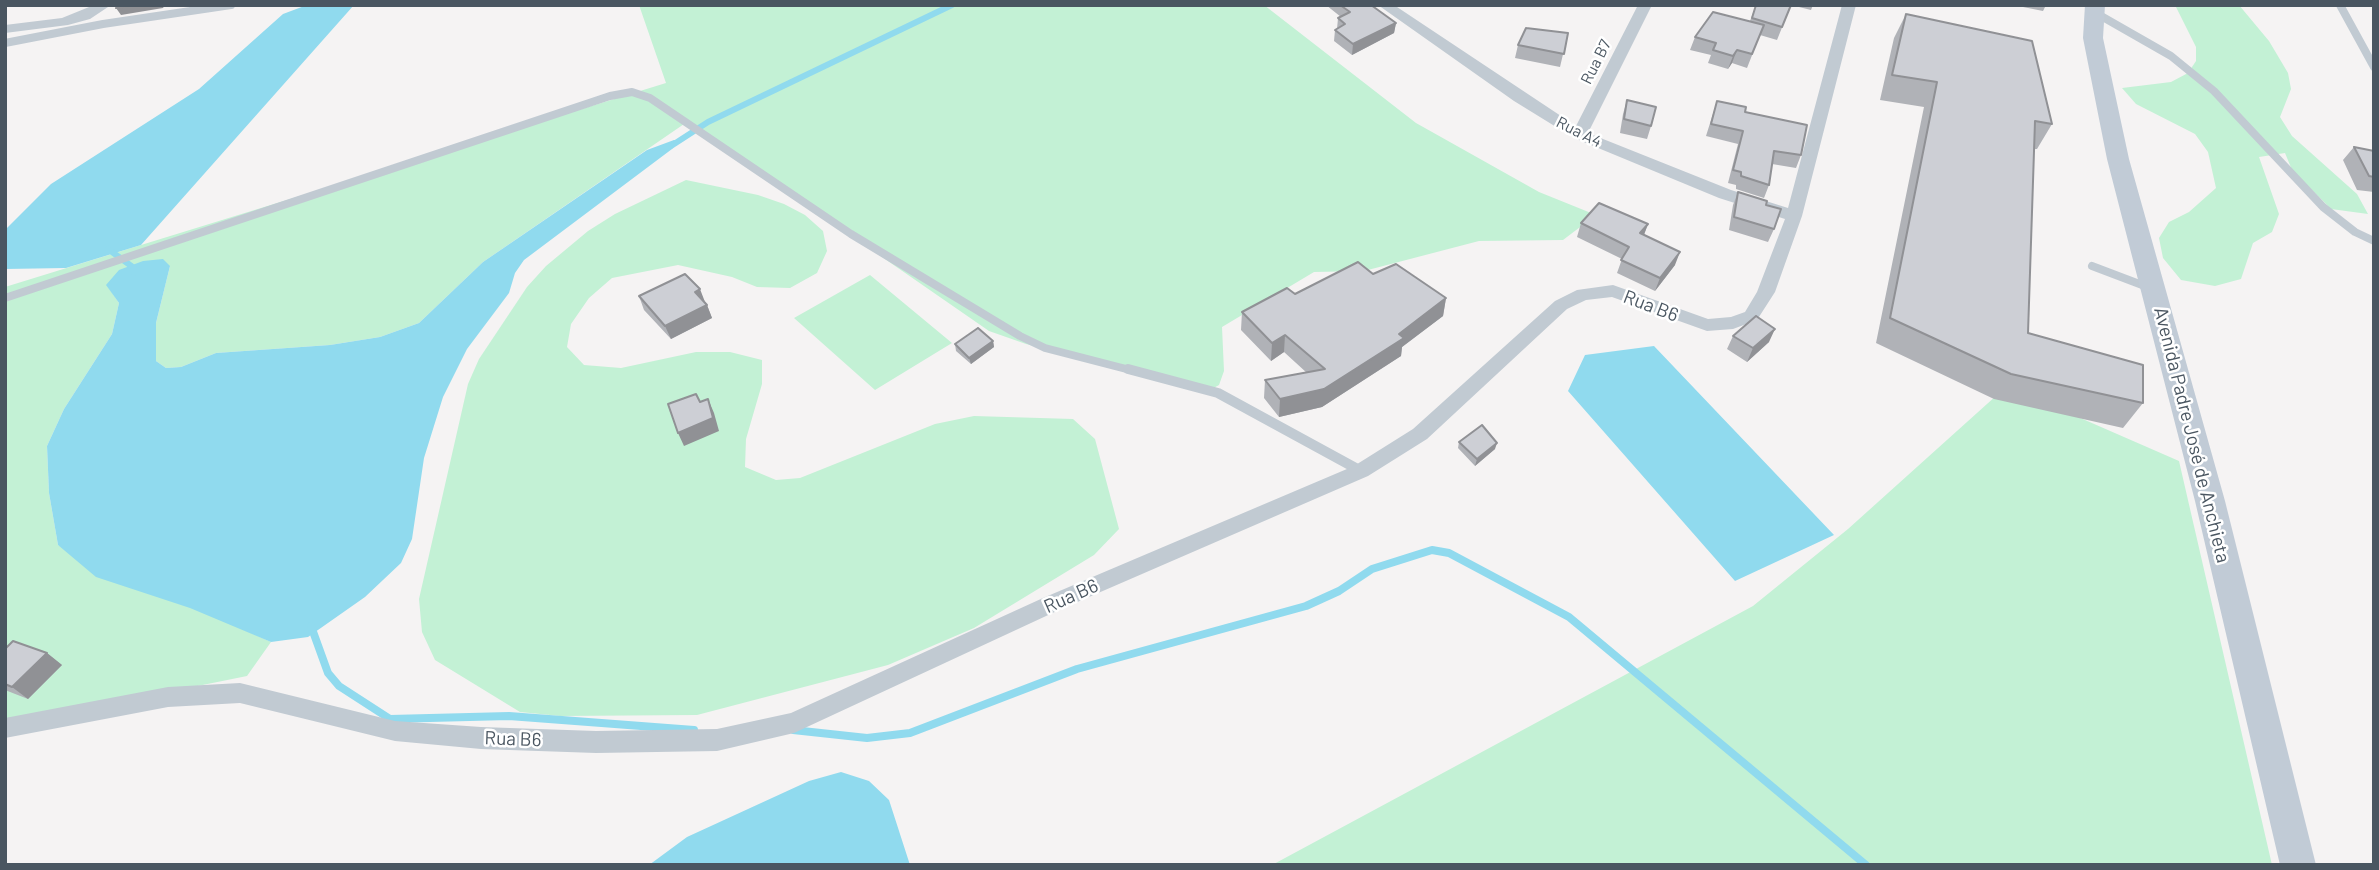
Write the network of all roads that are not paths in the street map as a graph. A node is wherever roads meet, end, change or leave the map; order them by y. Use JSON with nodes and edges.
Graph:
{"nodes":[{"id":1,"x":104,"y":5,"type":"edge"},
{"id":2,"x":231,"y":5,"type":"edge"},
{"id":3,"x":1385,"y":5,"type":"edge"},
{"id":4,"x":1645,"y":5,"type":"edge"},
{"id":5,"x":1849,"y":5,"type":"edge"},
{"id":6,"x":2340,"y":5,"type":"edge"},
{"id":7,"x":2094,"y":9,"type":"edge"},
{"id":8,"x":5,"y":29,"type":"edge"},
{"id":9,"x":5,"y":43,"type":"edge"},
{"id":10,"x":2374,"y":66,"type":"edge"},
{"id":11,"x":1579,"y":135,"type":"junction"},
{"id":12,"x":1794,"y":216,"type":"junction"},
{"id":13,"x":2374,"y":241,"type":"edge"},
{"id":14,"x":2092,"y":266,"type":"dead end"},
{"id":15,"x":2154,"y":290,"type":"junction"},
{"id":16,"x":5,"y":298,"type":"edge"},
{"id":17,"x":1361,"y":471,"type":"junction"},
{"id":18,"x":5,"y":728,"type":"edge"},
{"id":19,"x":2298,"y":865,"type":"edge"}],
"edges":[{"from":1,"to":8,"type":"street"},
{"from":2,"to":9,"type":"lane"},
{"from":3,"to":11,"type":"street","name":"Rua A4"},
{"from":4,"to":11,"type":"street","name":"Rua B7"},
{"from":5,"to":12,"type":"street","name":"Rua B6"},
{"from":6,"to":10,"type":"lane"},
{"from":7,"to":13,"type":"lane"},
{"from":7,"to":15,"type":"main road","name":"Avenida Padre José de Anchieta"},
{"from":11,"to":12,"type":"street","name":"Rua A4"},
{"from":12,"to":17,"type":"street","name":"Rua B6"},
{"from":14,"to":15,"type":"lane"},
{"from":15,"to":19,"type":"main road","name":"Avenida Padre José de Anchieta"},
{"from":16,"to":17,"type":"lane"},
{"from":17,"to":18,"type":"street","name":"Rua B6"}]}
